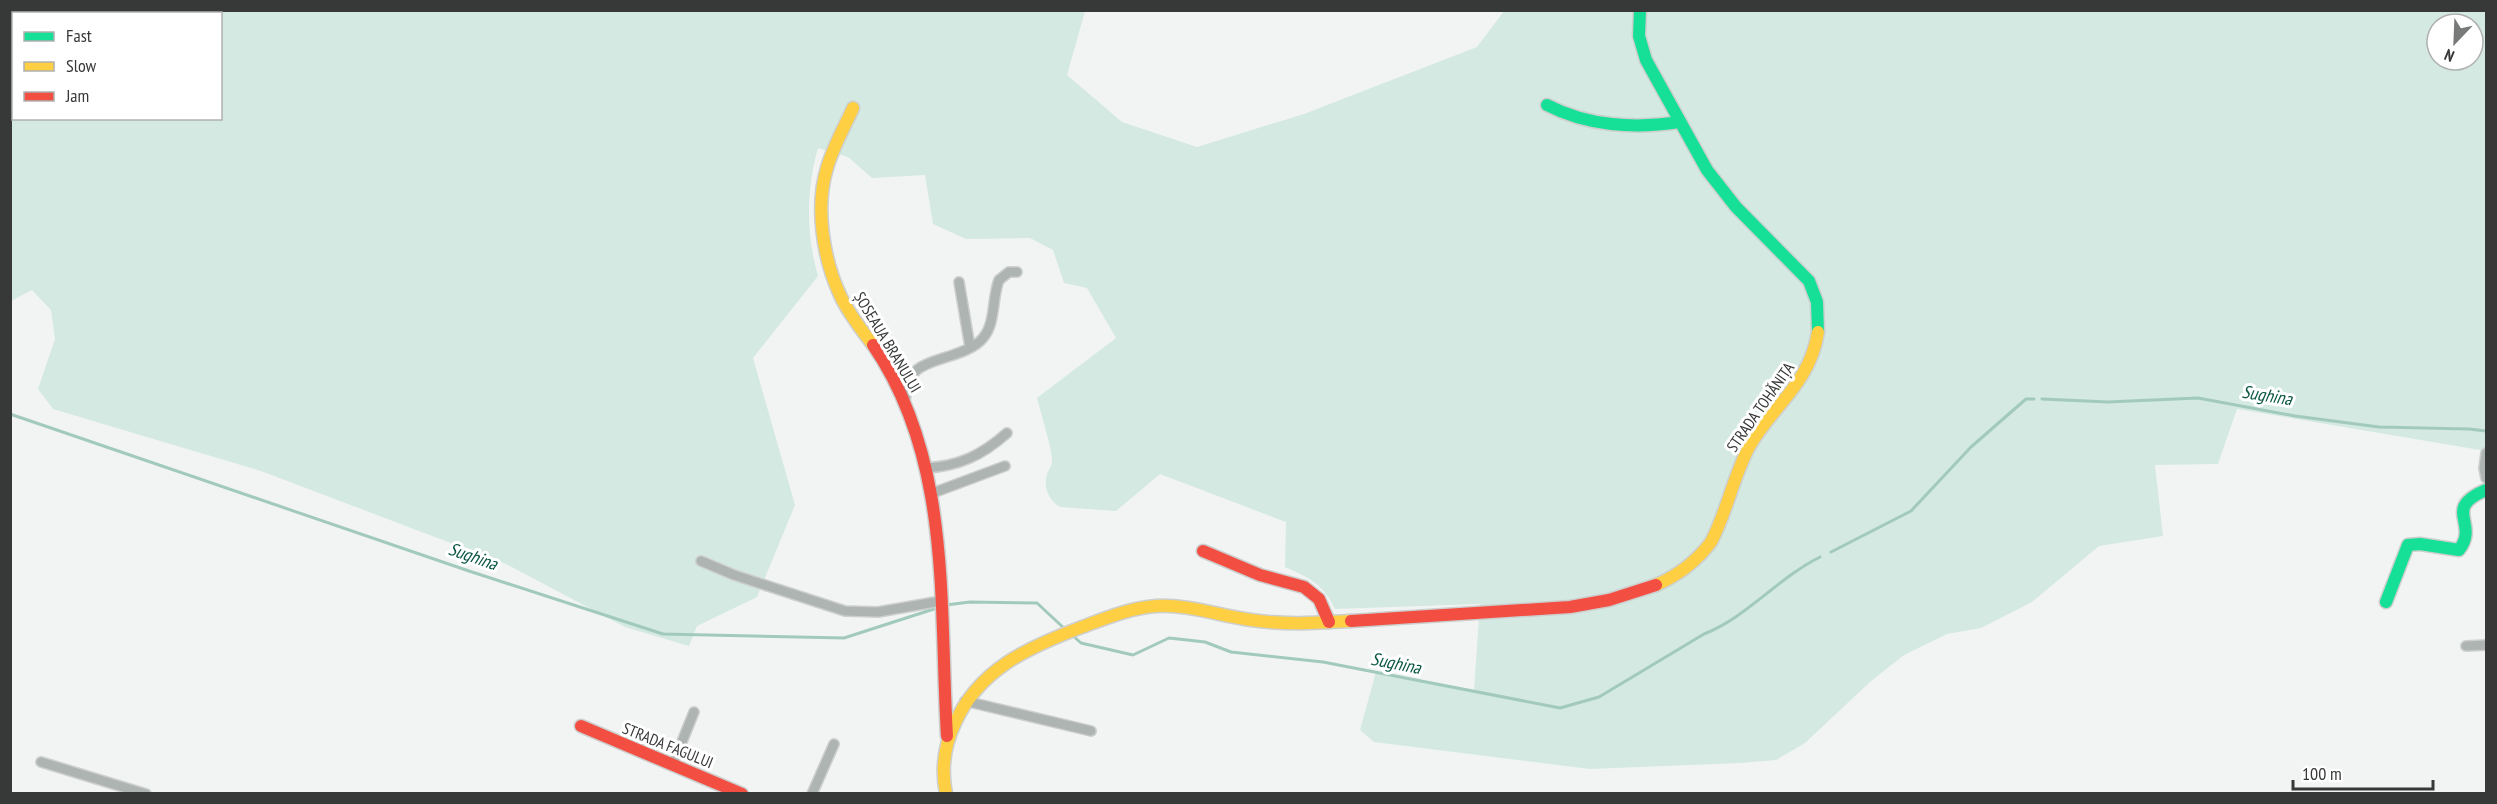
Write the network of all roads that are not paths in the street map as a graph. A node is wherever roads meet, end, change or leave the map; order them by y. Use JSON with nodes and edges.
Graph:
{"nodes":[{"id":1,"x":1640,"y":10,"type":"edge"},
{"id":2,"x":1547,"y":105,"type":"dead end"},
{"id":3,"x":853,"y":108,"type":"dead end"},
{"id":4,"x":1679,"y":122,"type":"junction"},
{"id":5,"x":1017,"y":272,"type":"dead end"},
{"id":6,"x":959,"y":282,"type":"dead end"},
{"id":7,"x":970,"y":347,"type":"junction"},
{"id":8,"x":905,"y":400,"type":"junction"},
{"id":9,"x":1007,"y":433,"type":"dead end"},
{"id":10,"x":2487,"y":453,"type":"edge"},
{"id":11,"x":1005,"y":466,"type":"dead end"},
{"id":12,"x":926,"y":468,"type":"junction"},
{"id":13,"x":2487,"y":478,"type":"edge"},
{"id":14,"x":2487,"y":490,"type":"edge"},
{"id":15,"x":930,"y":494,"type":"junction"},
{"id":16,"x":1203,"y":551,"type":"dead end"},
{"id":17,"x":701,"y":561,"type":"dead end"},
{"id":18,"x":940,"y":601,"type":"junction"},
{"id":19,"x":2386,"y":602,"type":"dead end"},
{"id":20,"x":1394,"y":617,"type":"joint"},
{"id":21,"x":1329,"y":622,"type":"junction"},
{"id":22,"x":2487,"y":645,"type":"edge"},
{"id":23,"x":2466,"y":646,"type":"dead end"},
{"id":24,"x":965,"y":701,"type":"junction"},
{"id":25,"x":694,"y":712,"type":"dead end"},
{"id":26,"x":581,"y":726,"type":"dead end"},
{"id":27,"x":1091,"y":731,"type":"dead end"},
{"id":28,"x":947,"y":740,"type":"junction"},
{"id":29,"x":834,"y":744,"type":"dead end"},
{"id":30,"x":41,"y":762,"type":"dead end"},
{"id":31,"x":673,"y":764,"type":"junction"},
{"id":32,"x":117,"y":789,"type":"edge"},
{"id":33,"x":146,"y":794,"type":"edge"},
{"id":34,"x":742,"y":794,"type":"edge"},
{"id":35,"x":812,"y":794,"type":"edge"},
{"id":36,"x":946,"y":794,"type":"edge"}],
"edges":[{"from":1,"to":4,"type":"main road","name":"STRADA TOHĂNIȚA"},
{"from":2,"to":4,"type":"main road"},
{"from":3,"to":8,"type":"main road","name":"ȘOSEAUA BRANULUI"},
{"from":4,"to":20,"type":"main road","name":"STRADA TOHĂNIȚA"},
{"from":5,"to":7,"type":"street"},
{"from":6,"to":7,"type":"street"},
{"from":7,"to":8,"type":"street"},
{"from":8,"to":12,"type":"main road","name":"ȘOSEAUA BRANULUI"},
{"from":9,"to":12,"type":"street"},
{"from":10,"to":13,"type":"street"},
{"from":11,"to":15,"type":"street"},
{"from":12,"to":15,"type":"main road","name":"ȘOSEAUA BRANULUI"},
{"from":14,"to":19,"type":"main road"},
{"from":15,"to":18,"type":"main road","name":"ȘOSEAUA BRANULUI"},
{"from":16,"to":21,"type":"main road"},
{"from":17,"to":18,"type":"street"},
{"from":18,"to":28,"type":"main road","name":"ȘOSEAUA BRANULUI"},
{"from":20,"to":21,"type":"main road","name":"ȘOSEAUA BRANULUI"},
{"from":21,"to":24,"type":"main road","name":"ȘOSEAUA BRANULUI"},
{"from":22,"to":23,"type":"street"},
{"from":24,"to":27,"type":"street"},
{"from":24,"to":28,"type":"main road","name":"ȘOSEAUA BRANULUI"},
{"from":25,"to":31,"type":"street"},
{"from":26,"to":31,"type":"main road","name":"STRADA FAGULUI"},
{"from":28,"to":36,"type":"main road","name":"ȘOSEAUA BRANULUI"},
{"from":29,"to":35,"type":"street"},
{"from":30,"to":32,"type":"street"},
{"from":31,"to":34,"type":"main road","name":"STRADA FAGULUI"},
{"from":32,"to":33,"type":"street"}]}
